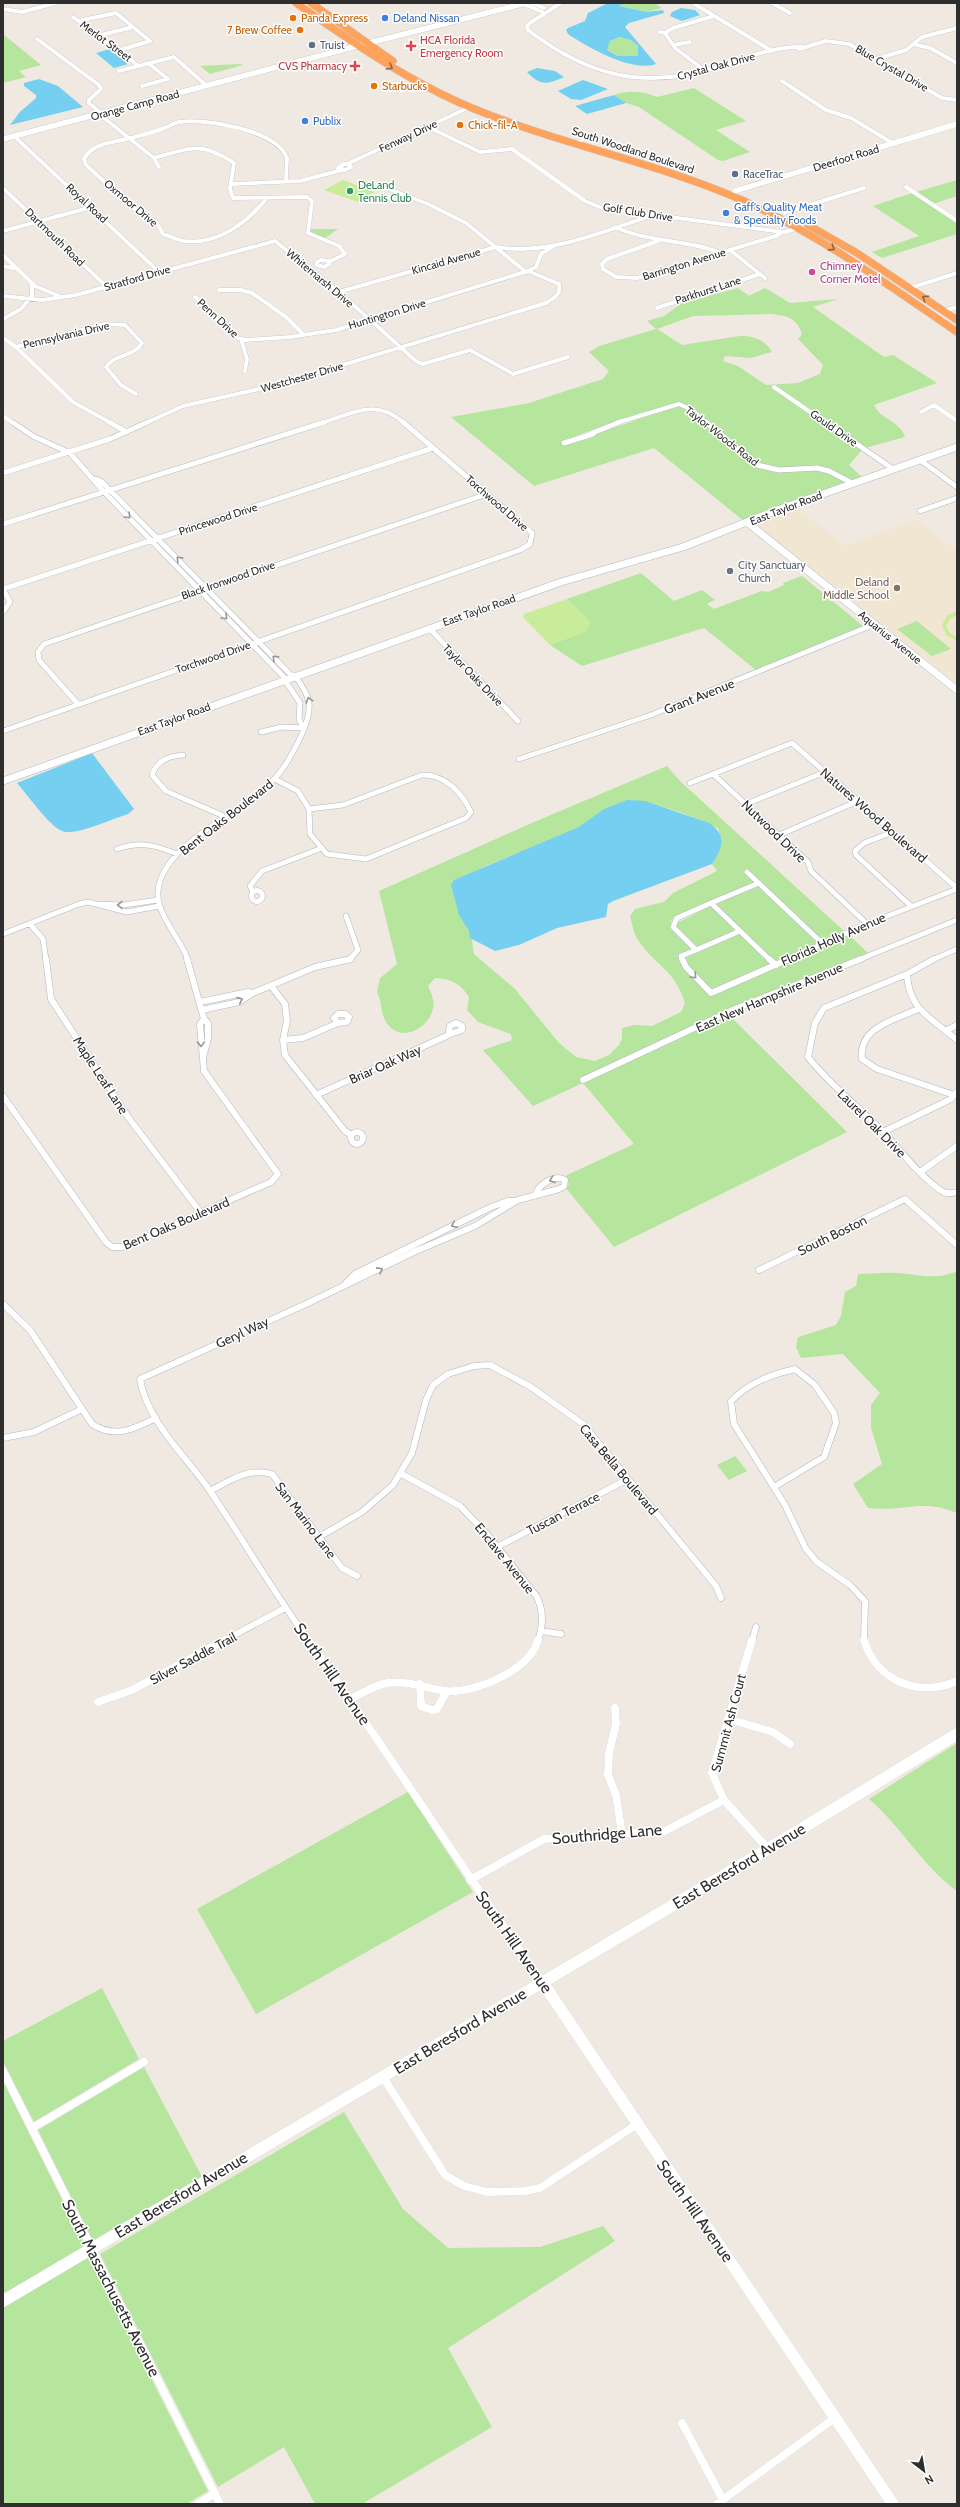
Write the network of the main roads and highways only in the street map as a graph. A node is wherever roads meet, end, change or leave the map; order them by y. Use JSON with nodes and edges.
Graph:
{"nodes":[{"id":1,"x":296,"y":3,"type":"edge"},
{"id":2,"x":311,"y":3,"type":"edge"},
{"id":3,"x":472,"y":105,"type":"junction"},
{"id":4,"x":580,"y":142,"type":"junction"},
{"id":5,"x":714,"y":188,"type":"junction"},
{"id":6,"x":735,"y":191,"type":"junction"},
{"id":7,"x":728,"y":194,"type":"junction"},
{"id":8,"x":752,"y":198,"type":"junction"},
{"id":9,"x":799,"y":228,"type":"junction"},
{"id":10,"x":819,"y":231,"type":"junction"},
{"id":11,"x":920,"y":307,"type":"junction"},
{"id":12,"x":944,"y":311,"type":"junction"},
{"id":13,"x":932,"y":315,"type":"junction"},
{"id":14,"x":957,"y":320,"type":"edge"},
{"id":15,"x":957,"y":332,"type":"edge"}],
"edges":[{"from":1,"to":3,"type":"highway","name":"South Woodland Boulevard","one_way":true},
{"from":2,"to":3,"type":"highway","name":"South Woodland Boulevard"},
{"from":3,"to":4,"type":"highway","name":"South Woodland Boulevard"},
{"from":3,"to":4,"type":"highway","name":"South Woodland Boulevard"},
{"from":4,"to":5,"type":"highway","name":"South Woodland Boulevard"},
{"from":4,"to":6,"type":"highway","name":"South Woodland Boulevard"},
{"from":5,"to":6,"type":"highway"},
{"from":5,"to":7,"type":"highway","name":"South Woodland Boulevard"},
{"from":6,"to":8,"type":"highway","name":"South Woodland Boulevard"},
{"from":7,"to":8,"type":"highway"},
{"from":7,"to":9,"type":"highway","name":"South Woodland Boulevard"},
{"from":8,"to":10,"type":"highway","name":"South Woodland Boulevard"},
{"from":9,"to":10,"type":"highway"},
{"from":9,"to":11,"type":"highway","name":"South Woodland Boulevard","one_way":true},
{"from":12,"to":10,"type":"highway","name":"South Woodland Boulevard","one_way":true},
{"from":11,"to":12,"type":"highway"},
{"from":11,"to":13,"type":"highway","name":"South Woodland Boulevard"},
{"from":12,"to":14,"type":"highway","name":"South Woodland Boulevard"},
{"from":13,"to":14,"type":"highway"},
{"from":13,"to":15,"type":"highway","name":"South Woodland Boulevard"}]}
